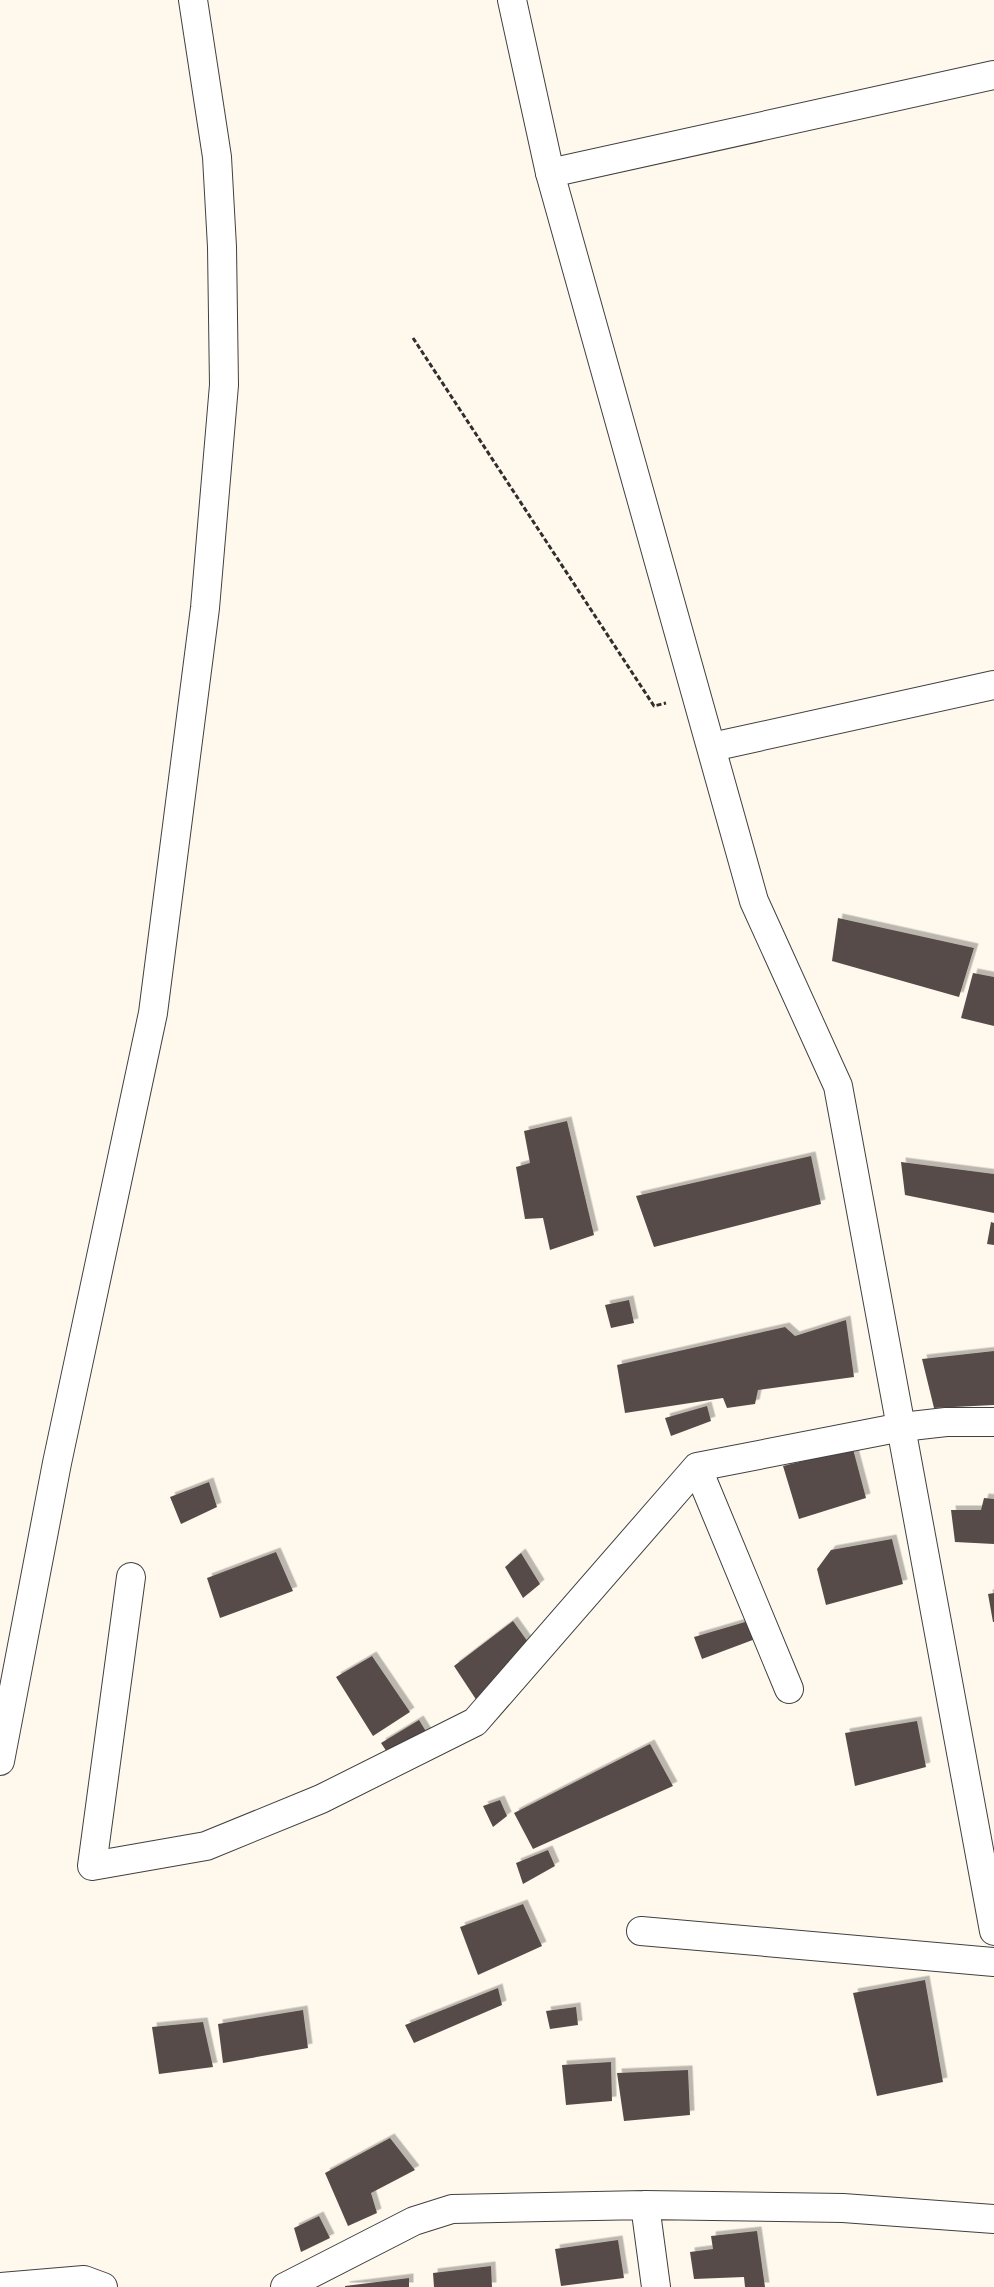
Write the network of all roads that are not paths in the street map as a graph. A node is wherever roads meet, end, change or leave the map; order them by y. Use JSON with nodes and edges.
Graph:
{"nodes":[{"id":1,"x":193,"y":0,"type":"edge"},
{"id":2,"x":512,"y":0,"type":"edge"},
{"id":3,"x":994,"y":75,"type":"edge"},
{"id":4,"x":550,"y":173,"type":"junction"},
{"id":5,"x":994,"y":685,"type":"edge"},
{"id":6,"x":712,"y":747,"type":"junction"},
{"id":7,"x":994,"y":1422,"type":"edge"},
{"id":8,"x":902,"y":1427,"type":"junction"},
{"id":9,"x":697,"y":1467,"type":"junction"},
{"id":10,"x":131,"y":1578,"type":"dead end"},
{"id":11,"x":789,"y":1689,"type":"dead end"},
{"id":12,"x":0,"y":1761,"type":"edge"},
{"id":13,"x":641,"y":1930,"type":"dead end"},
{"id":14,"x":994,"y":1931,"type":"edge"},
{"id":15,"x":994,"y":1962,"type":"edge"},
{"id":16,"x":645,"y":2205,"type":"junction"},
{"id":17,"x":994,"y":2219,"type":"edge"},
{"id":18,"x":1,"y":2287,"type":"edge"},
{"id":19,"x":103,"y":2287,"type":"edge"},
{"id":20,"x":285,"y":2287,"type":"edge"},
{"id":21,"x":656,"y":2287,"type":"edge"}],
"edges":[{"from":1,"to":12,"type":"street"},
{"from":2,"to":4,"type":"street"},
{"from":3,"to":4,"type":"street"},
{"from":4,"to":6,"type":"street"},
{"from":5,"to":6,"type":"street"},
{"from":6,"to":8,"type":"street"},
{"from":7,"to":8,"type":"street"},
{"from":8,"to":9,"type":"street"},
{"from":8,"to":14,"type":"street"},
{"from":9,"to":10,"type":"street"},
{"from":9,"to":11,"type":"street"},
{"from":13,"to":15,"type":"street"},
{"from":16,"to":17,"type":"street"},
{"from":16,"to":20,"type":"street"},
{"from":16,"to":21,"type":"street"},
{"from":18,"to":19,"type":"street"}]}
